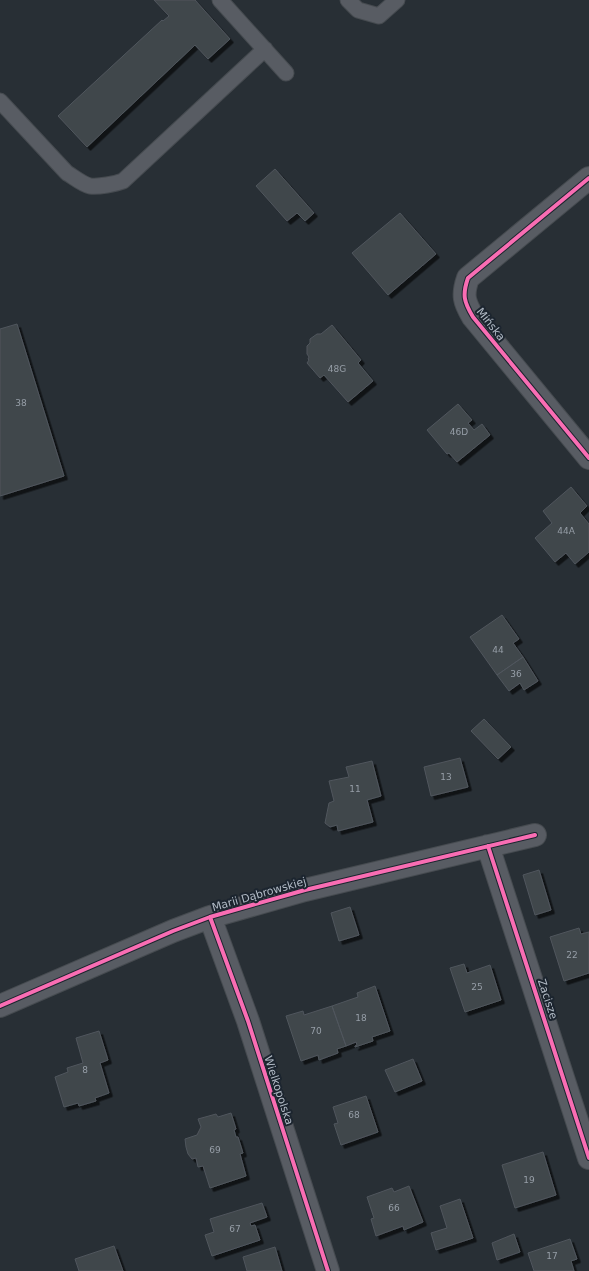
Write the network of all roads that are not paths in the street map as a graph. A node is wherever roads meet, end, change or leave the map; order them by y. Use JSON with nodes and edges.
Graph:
{"nodes":[{"id":1,"x":220,"y":0,"type":"edge"},
{"id":2,"x":348,"y":0,"type":"edge"},
{"id":3,"x":397,"y":0,"type":"edge"},
{"id":4,"x":265,"y":49,"type":"junction"},
{"id":5,"x":286,"y":73,"type":"dead end"},
{"id":6,"x":0,"y":101,"type":"edge"},
{"id":7,"x":589,"y":178,"type":"edge"},
{"id":8,"x":589,"y":458,"type":"edge"},
{"id":9,"x":535,"y":835,"type":"dead end"},
{"id":10,"x":488,"y":846,"type":"junction"},
{"id":11,"x":210,"y":917,"type":"junction"},
{"id":12,"x":0,"y":1006,"type":"edge"},
{"id":13,"x":589,"y":1158,"type":"edge"},
{"id":14,"x":328,"y":1271,"type":"edge"}],
"edges":[{"from":1,"to":4,"type":"lane"},
{"from":2,"to":3,"type":"lane"},
{"from":4,"to":5,"type":"lane"},
{"from":4,"to":6,"type":"lane"},
{"from":7,"to":8,"type":"street","name":"Mińska"},
{"from":9,"to":10,"type":"street","name":"Marii Dąbrowskiej"},
{"from":10,"to":11,"type":"street","name":"Marii Dąbrowskiej"},
{"from":10,"to":13,"type":"street","name":"Zacisze"},
{"from":11,"to":12,"type":"street","name":"Marii Dąbrowskiej"},
{"from":11,"to":14,"type":"street","name":"Wielkopolska"}]}
